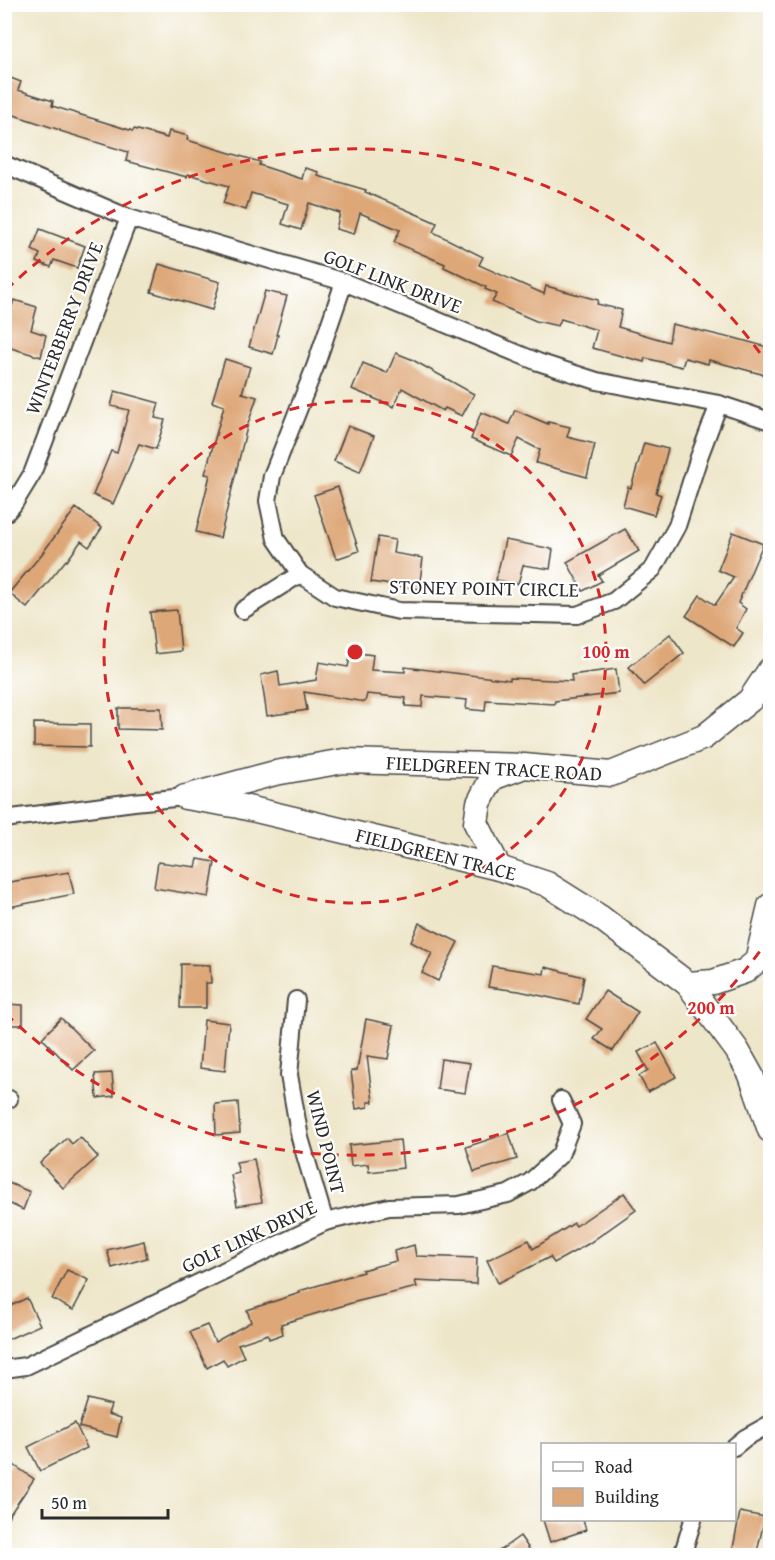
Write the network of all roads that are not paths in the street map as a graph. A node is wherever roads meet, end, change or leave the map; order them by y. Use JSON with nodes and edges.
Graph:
{"nodes":[{"id":1,"x":4,"y":164,"type":"edge"},
{"id":2,"x":129,"y":218,"type":"junction"},
{"id":3,"x":344,"y":282,"type":"junction"},
{"id":4,"x":719,"y":404,"type":"junction"},
{"id":5,"x":771,"y":421,"type":"edge"},
{"id":6,"x":4,"y":515,"type":"edge"},
{"id":7,"x":300,"y":574,"type":"junction"},
{"id":8,"x":243,"y":610,"type":"dead end"},
{"id":9,"x":771,"y":670,"type":"edge"},
{"id":10,"x":760,"y":698,"type":"edge"},
{"id":11,"x":524,"y":766,"type":"junction"},
{"id":12,"x":186,"y":797,"type":"junction"},
{"id":13,"x":4,"y":819,"type":"edge"},
{"id":14,"x":499,"y":868,"type":"junction"},
{"id":15,"x":771,"y":906,"type":"edge"},
{"id":16,"x":771,"y":947,"type":"edge"},
{"id":17,"x":771,"y":969,"type":"edge"},
{"id":18,"x":688,"y":984,"type":"junction"},
{"id":19,"x":296,"y":1000,"type":"dead end"},
{"id":20,"x":561,"y":1100,"type":"dead end"},
{"id":21,"x":768,"y":1122,"type":"edge"},
{"id":22,"x":325,"y":1222,"type":"junction"},
{"id":23,"x":4,"y":1369,"type":"edge"},
{"id":24,"x":771,"y":1424,"type":"edge"},
{"id":25,"x":736,"y":1446,"type":"edge"},
{"id":26,"x":693,"y":1521,"type":"edge"},
{"id":27,"x":682,"y":1556,"type":"edge"}],
"edges":[{"from":1,"to":2,"type":"street","name":"GOLF LINK DRIVE"},
{"from":2,"to":3,"type":"street","name":"GOLF LINK DRIVE"},
{"from":2,"to":6,"type":"street","name":"WINTERBERRY DRIVE"},
{"from":3,"to":4,"type":"street","name":"GOLF LINK DRIVE"},
{"from":3,"to":7,"type":"street","name":"STONEY POINT CIRCLE"},
{"from":4,"to":5,"type":"street","name":"GOLF LINK DRIVE"},
{"from":4,"to":7,"type":"street","name":"STONEY POINT CIRCLE"},
{"from":7,"to":8,"type":"street"},
{"from":9,"to":10,"type":"street","name":"FIELDGREEN TRACE ROAD"},
{"from":10,"to":11,"type":"street","name":"FIELDGREEN TRACE ROAD"},
{"from":11,"to":12,"type":"street","name":"FIELDGREEN TRACE ROAD"},
{"from":11,"to":14,"type":"street"},
{"from":12,"to":13,"type":"street","name":"FIELDGREEN TRACE"},
{"from":12,"to":14,"type":"street","name":"FIELDGREEN TRACE"},
{"from":14,"to":18,"type":"street","name":"FIELDGREEN TRACE"},
{"from":15,"to":18,"type":"street"},
{"from":16,"to":17,"type":"street"},
{"from":18,"to":21,"type":"street","name":"FIELDGREEN TRACE"},
{"from":19,"to":22,"type":"street","name":"WIND POINT"},
{"from":20,"to":22,"type":"street","name":"GOLF LINK DRIVE"},
{"from":22,"to":23,"type":"street","name":"GOLF LINK DRIVE"},
{"from":24,"to":25,"type":"street"},
{"from":26,"to":27,"type":"street"}]}
